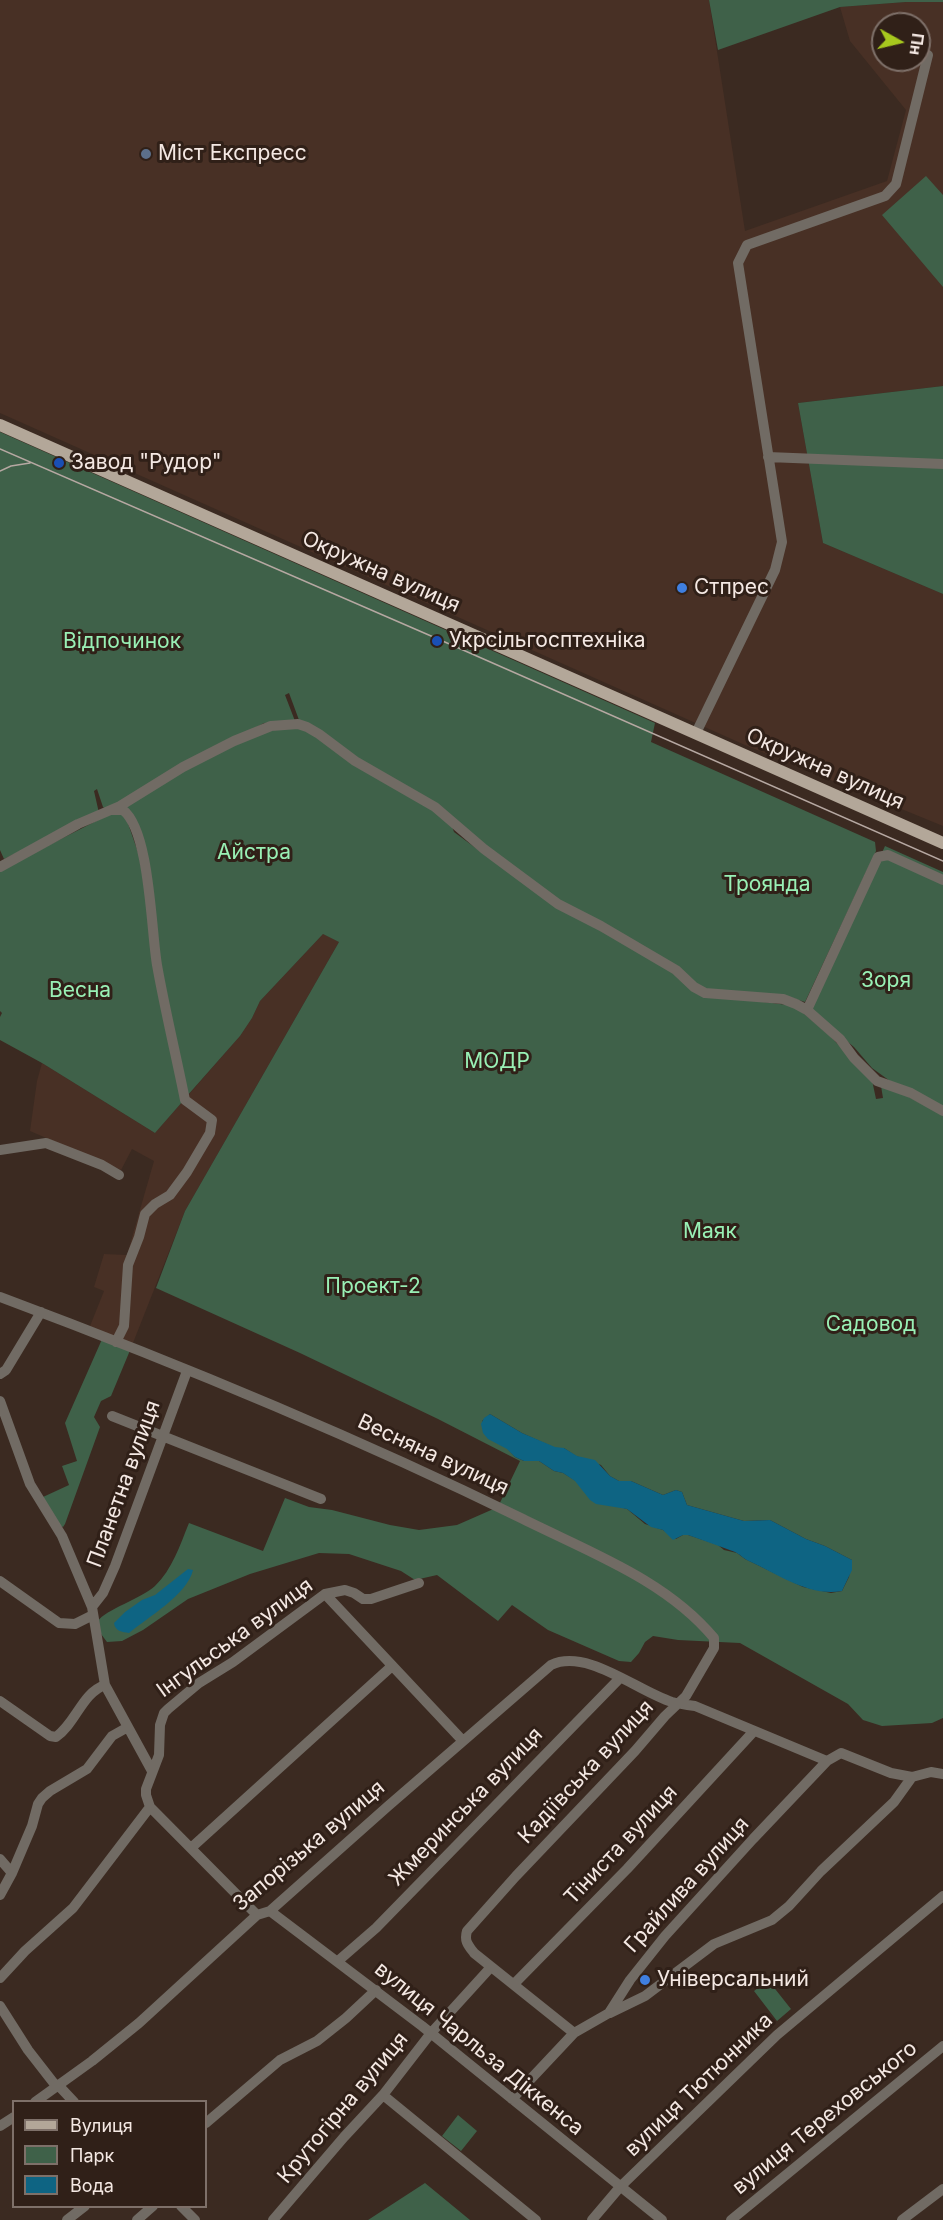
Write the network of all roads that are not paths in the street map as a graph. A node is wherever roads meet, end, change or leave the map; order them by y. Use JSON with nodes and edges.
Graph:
{"nodes":[{"id":1,"x":924,"y":72,"type":"edge"},
{"id":2,"x":0,"y":426,"type":"edge"},
{"id":3,"x":768,"y":457,"type":"junction"},
{"id":4,"x":943,"y":464,"type":"edge"},
{"id":5,"x":696,"y":733,"type":"junction"},
{"id":6,"x":110,"y":811,"type":"junction"},
{"id":7,"x":943,"y":843,"type":"edge"},
{"id":8,"x":0,"y":867,"type":"edge"},
{"id":9,"x":943,"y":880,"type":"edge"},
{"id":10,"x":807,"y":1010,"type":"junction"},
{"id":11,"x":943,"y":1112,"type":"edge"},
{"id":12,"x":0,"y":1150,"type":"edge"},
{"id":13,"x":119,"y":1175,"type":"dead end"},
{"id":14,"x":0,"y":1297,"type":"edge"},
{"id":15,"x":41,"y":1312,"type":"junction"},
{"id":16,"x":116,"y":1342,"type":"junction"},
{"id":17,"x":187,"y":1371,"type":"junction"},
{"id":18,"x":0,"y":1374,"type":"edge"},
{"id":19,"x":0,"y":1401,"type":"edge"},
{"id":20,"x":112,"y":1416,"type":"dead end"},
{"id":21,"x":162,"y":1437,"type":"junction"},
{"id":22,"x":321,"y":1499,"type":"dead end"},
{"id":23,"x":0,"y":1581,"type":"edge"},
{"id":24,"x":419,"y":1583,"type":"dead end"},
{"id":25,"x":325,"y":1594,"type":"junction"},
{"id":26,"x":93,"y":1611,"type":"junction"},
{"id":27,"x":714,"y":1638,"type":"joint"},
{"id":28,"x":392,"y":1666,"type":"junction"},
{"id":29,"x":620,"y":1678,"type":"junction"},
{"id":30,"x":105,"y":1685,"type":"junction"},
{"id":31,"x":0,"y":1701,"type":"edge"},
{"id":32,"x":679,"y":1703,"type":"junction"},
{"id":33,"x":128,"y":1727,"type":"junction"},
{"id":34,"x":754,"y":1731,"type":"junction"},
{"id":35,"x":463,"y":1741,"type":"junction"},
{"id":36,"x":827,"y":1761,"type":"junction"},
{"id":37,"x":152,"y":1771,"type":"junction"},
{"id":38,"x":943,"y":1774,"type":"edge"},
{"id":39,"x":912,"y":1777,"type":"junction"},
{"id":40,"x":150,"y":1807,"type":"junction"},
{"id":41,"x":191,"y":1848,"type":"junction"},
{"id":42,"x":0,"y":1859,"type":"edge"},
{"id":43,"x":12,"y":1873,"type":"junction"},
{"id":44,"x":0,"y":1894,"type":"edge"},
{"id":45,"x":943,"y":1896,"type":"edge"},
{"id":46,"x":270,"y":1911,"type":"junction"},
{"id":47,"x":257,"y":1915,"type":"junction"},
{"id":48,"x":338,"y":1961,"type":"junction"},
{"id":49,"x":491,"y":1967,"type":"junction"},
{"id":50,"x":0,"y":1978,"type":"edge"},
{"id":51,"x":514,"y":1984,"type":"junction"},
{"id":52,"x":376,"y":1990,"type":"junction"},
{"id":53,"x":0,"y":2006,"type":"edge"},
{"id":54,"x":609,"y":2013,"type":"junction"},
{"id":55,"x":431,"y":2033,"type":"junction"},
{"id":56,"x":574,"y":2033,"type":"junction"},
{"id":57,"x":943,"y":2046,"type":"edge"},
{"id":58,"x":57,"y":2086,"type":"junction"},
{"id":59,"x":383,"y":2095,"type":"junction"},
{"id":60,"x":512,"y":2099,"type":"junction"},
{"id":61,"x":38,"y":2100,"type":"edge"},
{"id":62,"x":72,"y":2100,"type":"edge"},
{"id":63,"x":207,"y":2122,"type":"edge"},
{"id":64,"x":620,"y":2187,"type":"junction"},
{"id":65,"x":943,"y":2189,"type":"edge"},
{"id":66,"x":82,"y":2208,"type":"edge"},
{"id":67,"x":151,"y":2208,"type":"edge"},
{"id":68,"x":183,"y":2208,"type":"edge"},
{"id":69,"x":67,"y":2220,"type":"edge"},
{"id":70,"x":137,"y":2220,"type":"edge"},
{"id":71,"x":195,"y":2220,"type":"edge"},
{"id":72,"x":273,"y":2220,"type":"edge"},
{"id":73,"x":536,"y":2220,"type":"edge"},
{"id":74,"x":592,"y":2220,"type":"edge"},
{"id":75,"x":662,"y":2220,"type":"edge"},
{"id":76,"x":731,"y":2220,"type":"edge"},
{"id":77,"x":902,"y":2220,"type":"edge"}],
"edges":[{"from":1,"to":3,"type":"street"},
{"from":2,"to":5,"type":"main road","name":"Окружна вулиця"},
{"from":3,"to":4,"type":"street"},
{"from":3,"to":5,"type":"street"},
{"from":5,"to":7,"type":"main road","name":"Окружна вулиця"},
{"from":6,"to":8,"type":"street"},
{"from":6,"to":10,"type":"street"},
{"from":6,"to":16,"type":"street"},
{"from":9,"to":10,"type":"street"},
{"from":10,"to":11,"type":"street"},
{"from":12,"to":13,"type":"street"},
{"from":14,"to":15,"type":"street","name":"Весняна вулиця"},
{"from":15,"to":16,"type":"street","name":"Весняна вулиця"},
{"from":15,"to":18,"type":"street"},
{"from":16,"to":17,"type":"street","name":"Весняна вулиця"},
{"from":17,"to":21,"type":"street","name":"Планетна вулиця"},
{"from":17,"to":27,"type":"street","name":"Весняна вулиця"},
{"from":19,"to":26,"type":"street"},
{"from":20,"to":21,"type":"street"},
{"from":21,"to":22,"type":"street"},
{"from":21,"to":26,"type":"street","name":"Планетна вулиця"},
{"from":23,"to":26,"type":"street"},
{"from":24,"to":25,"type":"street","name":"Інгульська вулиця"},
{"from":25,"to":28,"type":"street"},
{"from":25,"to":37,"type":"street","name":"Інгульська вулиця"},
{"from":26,"to":30,"type":"street"},
{"from":27,"to":32,"type":"street","name":"Кадіївська вулиця"},
{"from":28,"to":35,"type":"street"},
{"from":28,"to":41,"type":"street"},
{"from":29,"to":32,"type":"street"},
{"from":29,"to":35,"type":"street","name":"Запорізька вулиця"},
{"from":29,"to":48,"type":"street","name":"Жмеринська вулиця"},
{"from":30,"to":31,"type":"street"},
{"from":30,"to":33,"type":"street"},
{"from":32,"to":34,"type":"street"},
{"from":32,"to":49,"type":"street","name":"Кадіївська вулиця"},
{"from":33,"to":37,"type":"street"},
{"from":33,"to":43,"type":"street"},
{"from":34,"to":36,"type":"street"},
{"from":34,"to":51,"type":"street","name":"Тіниста вулиця"},
{"from":35,"to":46,"type":"street","name":"Запорізька вулиця"},
{"from":36,"to":39,"type":"street"},
{"from":36,"to":54,"type":"street","name":"Грайлива вулиця"},
{"from":37,"to":40,"type":"street","name":"Інгульська вулиця"},
{"from":38,"to":39,"type":"street"},
{"from":39,"to":54,"type":"street"},
{"from":40,"to":41,"type":"street"},
{"from":40,"to":50,"type":"street"},
{"from":41,"to":47,"type":"street"},
{"from":42,"to":43,"type":"street"},
{"from":43,"to":44,"type":"street"},
{"from":45,"to":64,"type":"street","name":"вулиця Тютюнника"},
{"from":46,"to":47,"type":"street","name":"Запорізька вулиця"},
{"from":46,"to":48,"type":"street","name":"вулиця Чарльза Діккенса"},
{"from":47,"to":58,"type":"street","name":"Запорізька вулиця"},
{"from":48,"to":52,"type":"street","name":"вулиця Чарльза Діккенса"},
{"from":49,"to":51,"type":"street"},
{"from":49,"to":55,"type":"street","name":"Крутогірна вулиця"},
{"from":51,"to":56,"type":"street"},
{"from":52,"to":55,"type":"street","name":"вулиця Чарльза Діккенса"},
{"from":52,"to":63,"type":"street"},
{"from":53,"to":58,"type":"street"},
{"from":54,"to":56,"type":"street","name":"Грайлива вулиця"},
{"from":55,"to":59,"type":"street","name":"Крутогірна вулиця"},
{"from":55,"to":60,"type":"street","name":"вулиця Чарльза Діккенса"},
{"from":56,"to":60,"type":"street","name":"Грайлива вулиця"},
{"from":57,"to":76,"type":"street","name":"вулиця Тереховського"},
{"from":58,"to":61,"type":"street","name":"Запорізька вулиця"},
{"from":58,"to":62,"type":"street"},
{"from":59,"to":72,"type":"street","name":"Крутогірна вулиця"},
{"from":59,"to":73,"type":"street"},
{"from":60,"to":64,"type":"street","name":"вулиця Чарльза Діккенса"},
{"from":64,"to":74,"type":"street","name":"вулиця Тютюнника"},
{"from":64,"to":75,"type":"street","name":"вулиця Чарльза Діккенса"},
{"from":65,"to":77,"type":"street"},
{"from":66,"to":69,"type":"street"},
{"from":67,"to":70,"type":"street"},
{"from":68,"to":71,"type":"street"}]}
